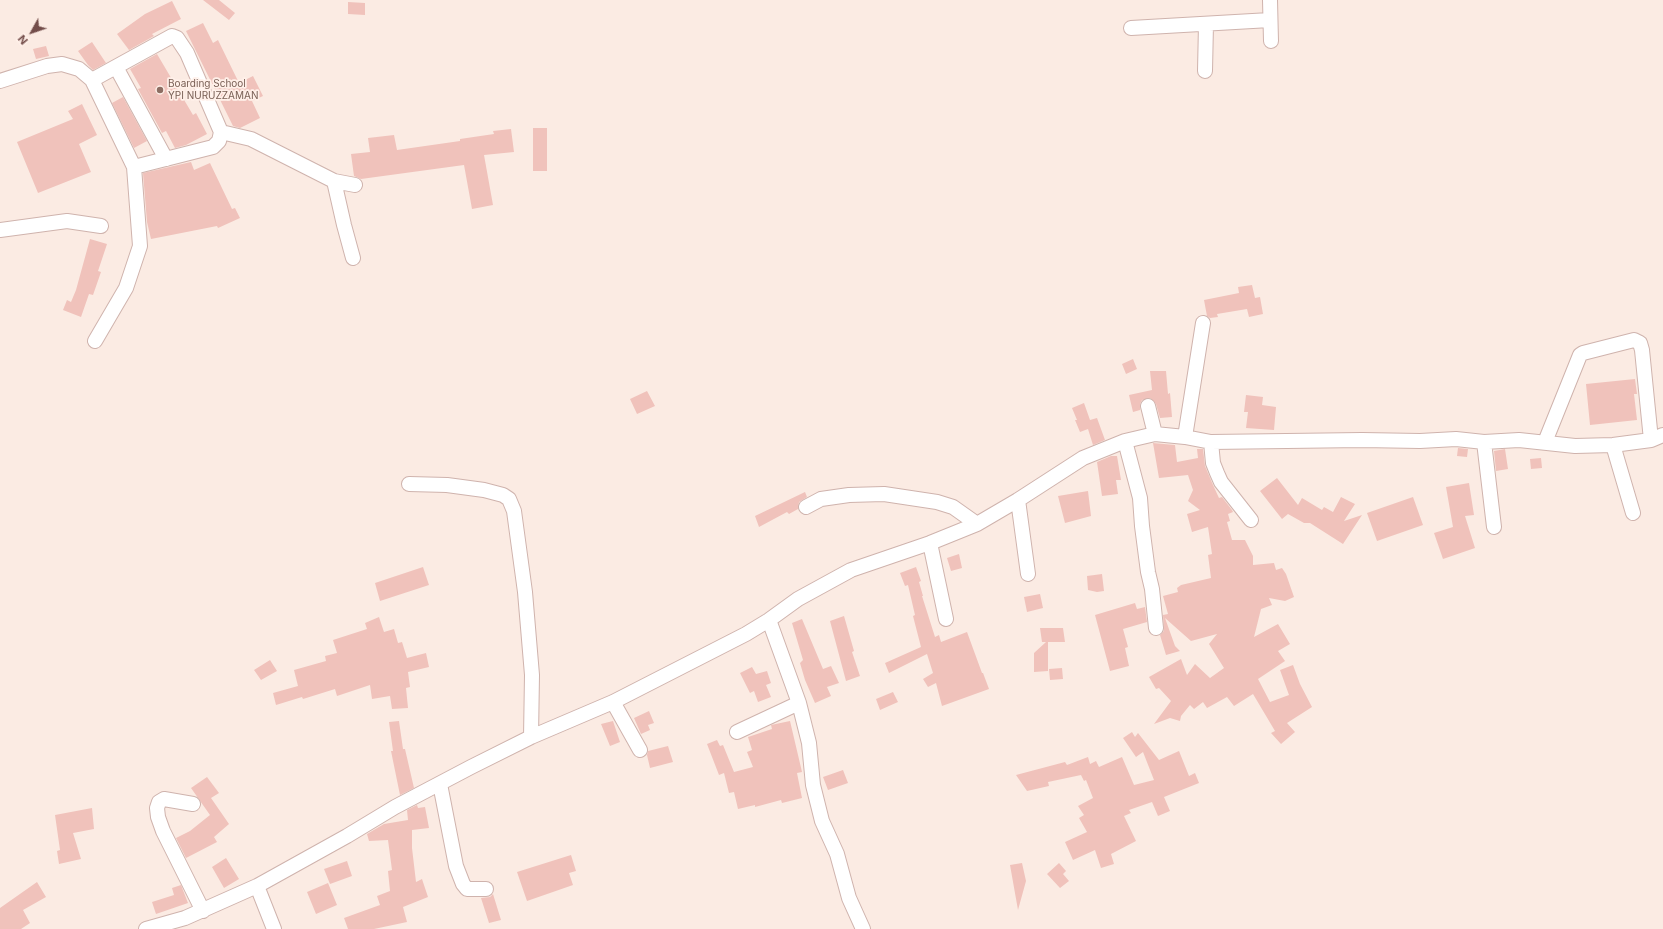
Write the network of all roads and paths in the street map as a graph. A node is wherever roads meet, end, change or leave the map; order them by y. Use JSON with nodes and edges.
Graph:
{"nodes":[{"id":1,"x":1270,"y":0,"type":"edge"},
{"id":2,"x":1270,"y":20,"type":"junction"},
{"id":3,"x":1206,"y":24,"type":"junction"},
{"id":4,"x":1131,"y":28,"type":"dead end"},
{"id":5,"x":1271,"y":41,"type":"dead end"},
{"id":6,"x":116,"y":67,"type":"junction"},
{"id":7,"x":1205,"y":72,"type":"dead end"},
{"id":8,"x":92,"y":80,"type":"junction"},
{"id":9,"x":0,"y":81,"type":"edge"},
{"id":10,"x":221,"y":132,"type":"junction"},
{"id":11,"x":166,"y":159,"type":"junction"},
{"id":12,"x":134,"y":167,"type":"junction"},
{"id":13,"x":334,"y":181,"type":"junction"},
{"id":14,"x":355,"y":185,"type":"dead end"},
{"id":15,"x":101,"y":226,"type":"dead end"},
{"id":16,"x":0,"y":230,"type":"edge"},
{"id":17,"x":353,"y":258,"type":"dead end"},
{"id":18,"x":1203,"y":323,"type":"dead end"},
{"id":19,"x":95,"y":341,"type":"dead end"},
{"id":20,"x":1148,"y":406,"type":"dead end"},
{"id":21,"x":1155,"y":434,"type":"junction"},
{"id":22,"x":1185,"y":437,"type":"junction"},
{"id":23,"x":1657,"y":438,"type":"edge"},
{"id":24,"x":1125,"y":441,"type":"junction"},
{"id":25,"x":1211,"y":442,"type":"junction"},
{"id":26,"x":1484,"y":442,"type":"junction"},
{"id":27,"x":1545,"y":442,"type":"junction"},
{"id":28,"x":1613,"y":445,"type":"junction"},
{"id":29,"x":409,"y":484,"type":"dead end"},
{"id":30,"x":1018,"y":500,"type":"junction"},
{"id":31,"x":806,"y":507,"type":"dead end"},
{"id":32,"x":1633,"y":513,"type":"dead end"},
{"id":33,"x":1251,"y":520,"type":"dead end"},
{"id":34,"x":977,"y":524,"type":"junction"},
{"id":35,"x":1494,"y":527,"type":"dead end"},
{"id":36,"x":930,"y":544,"type":"junction"},
{"id":37,"x":1028,"y":574,"type":"dead end"},
{"id":38,"x":946,"y":619,"type":"dead end"},
{"id":39,"x":769,"y":620,"type":"junction"},
{"id":40,"x":1156,"y":628,"type":"dead end"},
{"id":41,"x":613,"y":702,"type":"junction"},
{"id":42,"x":799,"y":703,"type":"junction"},
{"id":43,"x":737,"y":732,"type":"dead end"},
{"id":44,"x":531,"y":737,"type":"junction"},
{"id":45,"x":640,"y":750,"type":"dead end"},
{"id":46,"x":440,"y":784,"type":"junction"},
{"id":47,"x":193,"y":804,"type":"dead end"},
{"id":48,"x":257,"y":886,"type":"junction"},
{"id":49,"x":486,"y":889,"type":"dead end"},
{"id":50,"x":203,"y":911,"type":"junction"},
{"id":51,"x":187,"y":924,"type":"edge"},
{"id":52,"x":146,"y":929,"type":"edge"},
{"id":53,"x":274,"y":929,"type":"edge"},
{"id":54,"x":863,"y":929,"type":"edge"}],
"edges":[{"from":1,"to":2,"type":"street"},
{"from":2,"to":3,"type":"street"},
{"from":2,"to":5,"type":"street"},
{"from":3,"to":4,"type":"street"},
{"from":3,"to":7,"type":"street"},
{"from":6,"to":8,"type":"street"},
{"from":6,"to":10,"type":"street"},
{"from":6,"to":11,"type":"street"},
{"from":8,"to":9,"type":"street"},
{"from":8,"to":12,"type":"street"},
{"from":10,"to":11,"type":"street"},
{"from":10,"to":13,"type":"street"},
{"from":11,"to":12,"type":"street"},
{"from":12,"to":19,"type":"street"},
{"from":13,"to":14,"type":"street"},
{"from":13,"to":17,"type":"street"},
{"from":15,"to":16,"type":"street"},
{"from":18,"to":22,"type":"street"},
{"from":20,"to":21,"type":"street"},
{"from":21,"to":22,"type":"street"},
{"from":21,"to":24,"type":"street"},
{"from":22,"to":25,"type":"street"},
{"from":23,"to":27,"type":"street"},
{"from":23,"to":28,"type":"street"},
{"from":24,"to":30,"type":"street"},
{"from":24,"to":40,"type":"street"},
{"from":25,"to":26,"type":"street"},
{"from":25,"to":33,"type":"street"},
{"from":26,"to":27,"type":"street"},
{"from":26,"to":35,"type":"street"},
{"from":27,"to":28,"type":"street"},
{"from":28,"to":32,"type":"street"},
{"from":29,"to":44,"type":"street"},
{"from":30,"to":34,"type":"street"},
{"from":30,"to":37,"type":"street"},
{"from":31,"to":34,"type":"street"},
{"from":34,"to":36,"type":"street"},
{"from":36,"to":38,"type":"street"},
{"from":36,"to":39,"type":"street"},
{"from":39,"to":41,"type":"street"},
{"from":39,"to":42,"type":"street"},
{"from":41,"to":44,"type":"street"},
{"from":41,"to":45,"type":"street"},
{"from":42,"to":43,"type":"street"},
{"from":42,"to":54,"type":"street"},
{"from":44,"to":46,"type":"street"},
{"from":46,"to":48,"type":"street"},
{"from":46,"to":49,"type":"street"},
{"from":47,"to":50,"type":"street"},
{"from":48,"to":50,"type":"street"},
{"from":48,"to":53,"type":"street"},
{"from":50,"to":51,"type":"street"},
{"from":51,"to":52,"type":"street"}]}
